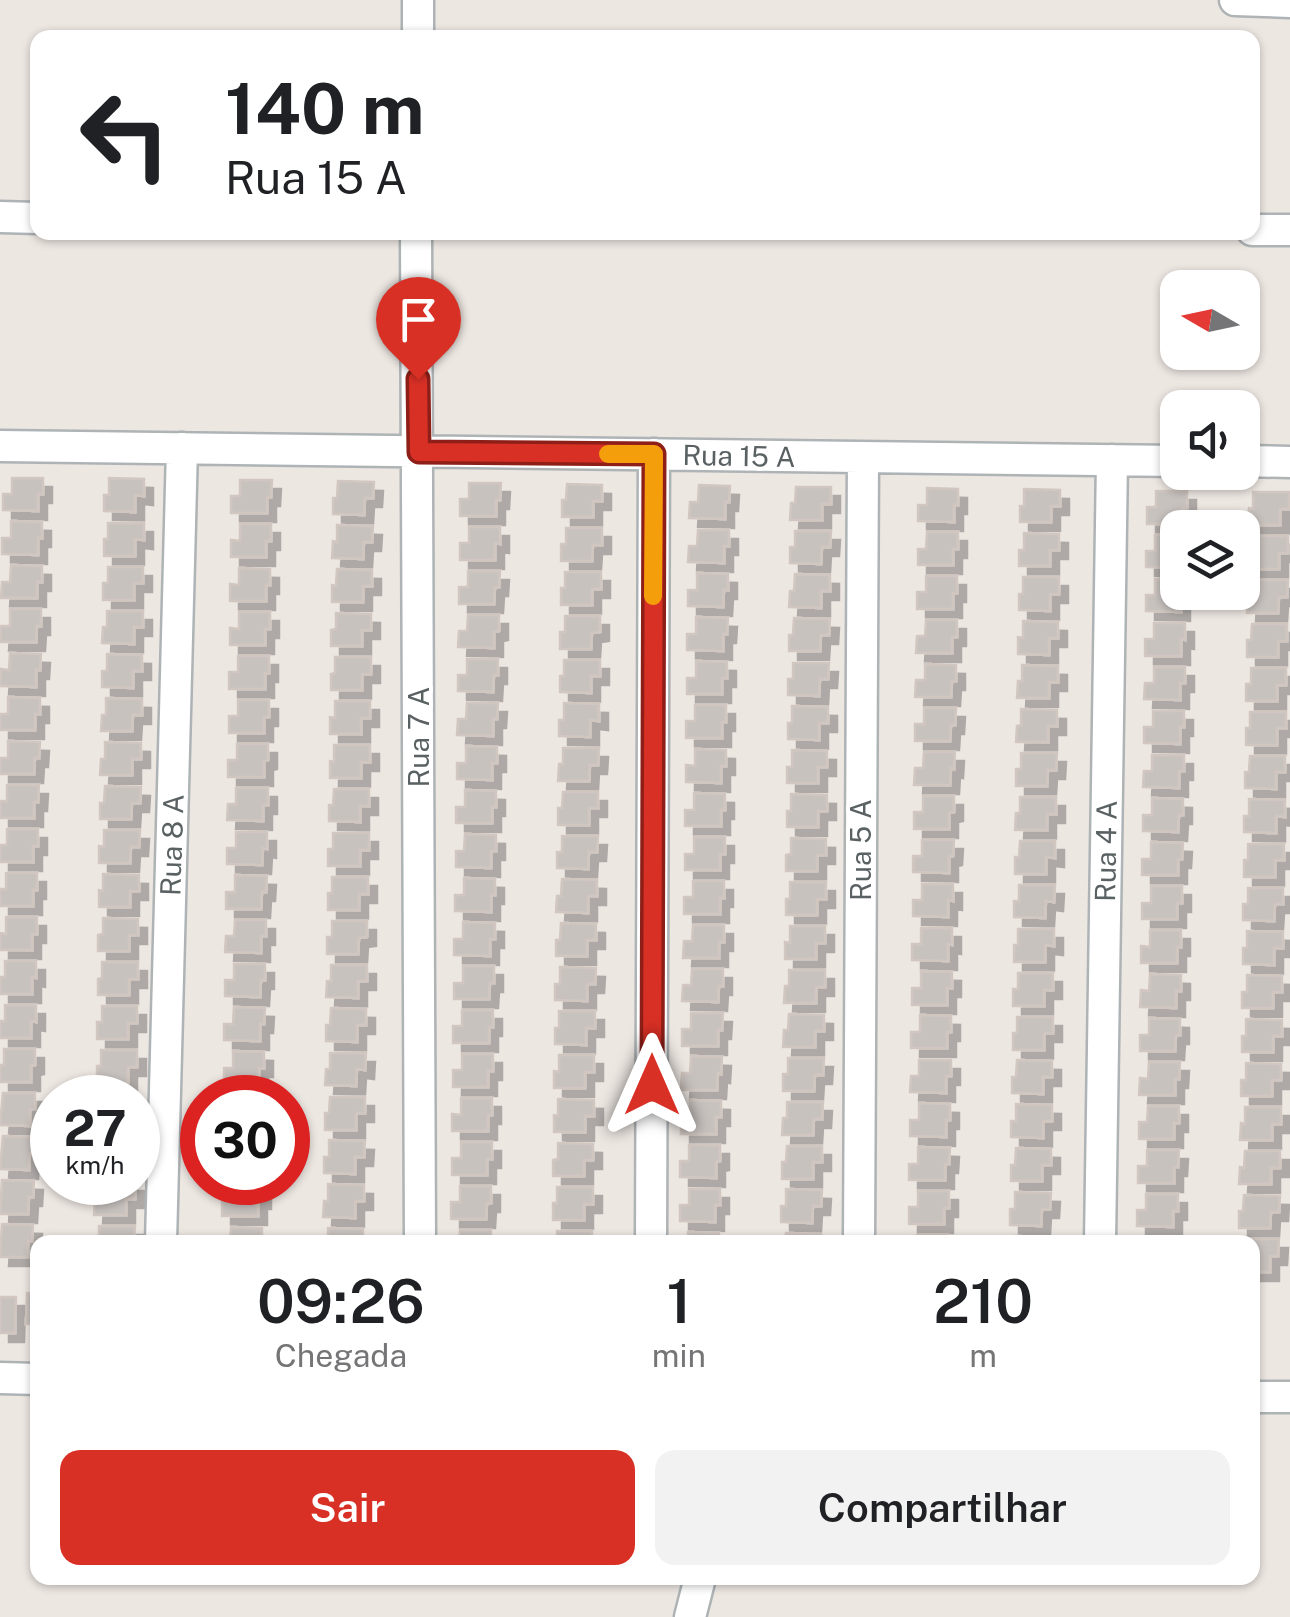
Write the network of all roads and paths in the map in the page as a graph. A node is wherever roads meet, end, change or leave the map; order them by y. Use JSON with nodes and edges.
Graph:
{"nodes":[{"id":1,"x":418,"y":0,"type":"edge"},
{"id":2,"x":1235,"y":0,"type":"edge"},
{"id":3,"x":1290,"y":2,"type":"edge"},
{"id":4,"x":418,"y":30,"type":"edge"},
{"id":5,"x":0,"y":217,"type":"edge"},
{"id":6,"x":30,"y":218,"type":"edge"},
{"id":7,"x":1260,"y":230,"type":"edge"},
{"id":8,"x":1290,"y":230,"type":"edge"},
{"id":9,"x":416,"y":240,"type":"edge"},
{"id":10,"x":0,"y":446,"type":"edge"},
{"id":11,"x":182,"y":448,"type":"junction"},
{"id":12,"x":419,"y":452,"type":"junction"},
{"id":13,"x":654,"y":454,"type":"junction"},
{"id":14,"x":863,"y":458,"type":"junction"},
{"id":15,"x":1112,"y":460,"type":"junction"},
{"id":16,"x":1160,"y":461,"type":"edge"},
{"id":17,"x":1260,"y":461,"type":"edge"},
{"id":18,"x":1290,"y":462,"type":"edge"},
{"id":19,"x":161,"y":1235,"type":"edge"},
{"id":20,"x":420,"y":1235,"type":"edge"},
{"id":21,"x":651,"y":1235,"type":"edge"},
{"id":22,"x":858,"y":1235,"type":"edge"},
{"id":23,"x":1100,"y":1235,"type":"edge"},
{"id":24,"x":0,"y":1378,"type":"edge"},
{"id":25,"x":30,"y":1378,"type":"edge"},
{"id":26,"x":1260,"y":1397,"type":"edge"},
{"id":27,"x":1290,"y":1398,"type":"edge"},
{"id":28,"x":698,"y":1585,"type":"edge"},
{"id":29,"x":690,"y":1617,"type":"edge"}],
"edges":[{"from":1,"to":4,"type":"street"},
{"from":2,"to":3,"type":"street"},
{"from":5,"to":6,"type":"street"},
{"from":7,"to":8,"type":"street"},
{"from":9,"to":12,"type":"street","name":"Rua 7 A"},
{"from":10,"to":11,"type":"street","name":"Rua 15 A"},
{"from":11,"to":12,"type":"street","name":"Rua 15 A"},
{"from":11,"to":19,"type":"street","name":"Rua 8 A"},
{"from":12,"to":13,"type":"street","name":"Rua 15 A"},
{"from":12,"to":20,"type":"street","name":"Rua 7 A"},
{"from":13,"to":14,"type":"street","name":"Rua 15 A"},
{"from":13,"to":21,"type":"street"},
{"from":14,"to":15,"type":"street","name":"Rua 15 A"},
{"from":14,"to":22,"type":"street","name":"Rua 5 A"},
{"from":15,"to":16,"type":"street","name":"Rua 15 A"},
{"from":15,"to":23,"type":"street","name":"Rua 4 A"},
{"from":17,"to":18,"type":"street"},
{"from":24,"to":25,"type":"street"},
{"from":26,"to":27,"type":"street"},
{"from":28,"to":29,"type":"street"}]}
